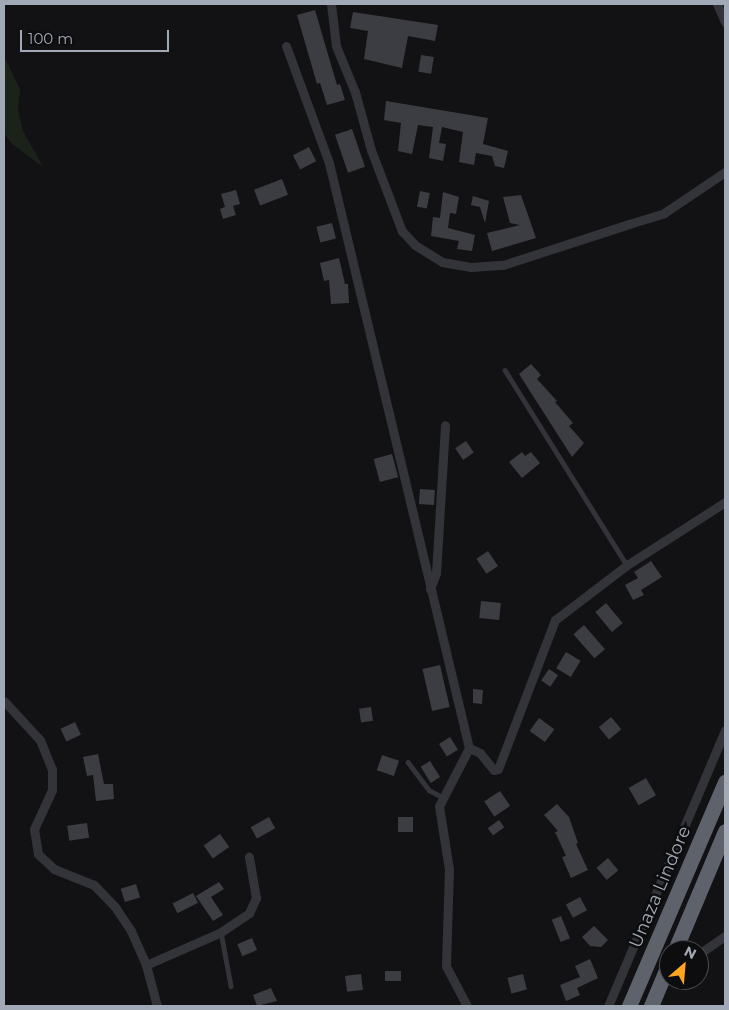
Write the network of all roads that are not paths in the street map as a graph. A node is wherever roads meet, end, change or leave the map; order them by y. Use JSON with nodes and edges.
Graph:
{"nodes":[{"id":1,"x":331,"y":4,"type":"edge"},
{"id":2,"x":717,"y":4,"type":"edge"},
{"id":3,"x":725,"y":22,"type":"edge"},
{"id":4,"x":286,"y":46,"type":"dead end"},
{"id":5,"x":725,"y":172,"type":"edge"},
{"id":6,"x":504,"y":370,"type":"dead end"},
{"id":7,"x":445,"y":426,"type":"dead end"},
{"id":8,"x":725,"y":502,"type":"edge"},
{"id":9,"x":628,"y":565,"type":"junction"},
{"id":10,"x":430,"y":589,"type":"junction"},
{"id":11,"x":4,"y":701,"type":"edge"},
{"id":12,"x":725,"y":730,"type":"edge"},
{"id":13,"x":469,"y":748,"type":"junction"},
{"id":14,"x":408,"y":762,"type":"dead end"},
{"id":15,"x":725,"y":782,"type":"edge"},
{"id":16,"x":442,"y":797,"type":"junction"},
{"id":17,"x":725,"y":832,"type":"edge"},
{"id":18,"x":249,"y":857,"type":"dead end"},
{"id":19,"x":221,"y":932,"type":"junction"},
{"id":20,"x":725,"y":936,"type":"edge"},
{"id":21,"x":678,"y":940,"type":"edge"},
{"id":22,"x":709,"y":947,"type":"edge"},
{"id":23,"x":146,"y":965,"type":"junction"},
{"id":24,"x":231,"y":986,"type":"dead end"},
{"id":25,"x":659,"y":986,"type":"edge"},
{"id":26,"x":630,"y":1002,"type":"edge"},
{"id":27,"x":651,"y":1005,"type":"edge"},
{"id":28,"x":157,"y":1006,"type":"edge"},
{"id":29,"x":467,"y":1006,"type":"edge"},
{"id":30,"x":608,"y":1006,"type":"edge"}],
"edges":[{"from":1,"to":5,"type":"street"},
{"from":2,"to":3,"type":"street"},
{"from":4,"to":10,"type":"street"},
{"from":6,"to":9,"type":"lane"},
{"from":7,"to":10,"type":"street"},
{"from":8,"to":9,"type":"street"},
{"from":9,"to":13,"type":"street"},
{"from":10,"to":13,"type":"street"},
{"from":11,"to":23,"type":"street"},
{"from":12,"to":30,"type":"street"},
{"from":13,"to":16,"type":"street"},
{"from":14,"to":16,"type":"lane"},
{"from":15,"to":26,"type":"highway","name":"Unaza Lindore"},
{"from":16,"to":29,"type":"street"},
{"from":17,"to":21,"type":"highway"},
{"from":18,"to":19,"type":"street"},
{"from":19,"to":23,"type":"street"},
{"from":19,"to":24,"type":"lane"},
{"from":20,"to":22,"type":"street"},
{"from":23,"to":28,"type":"street"},
{"from":25,"to":27,"type":"highway"}]}
